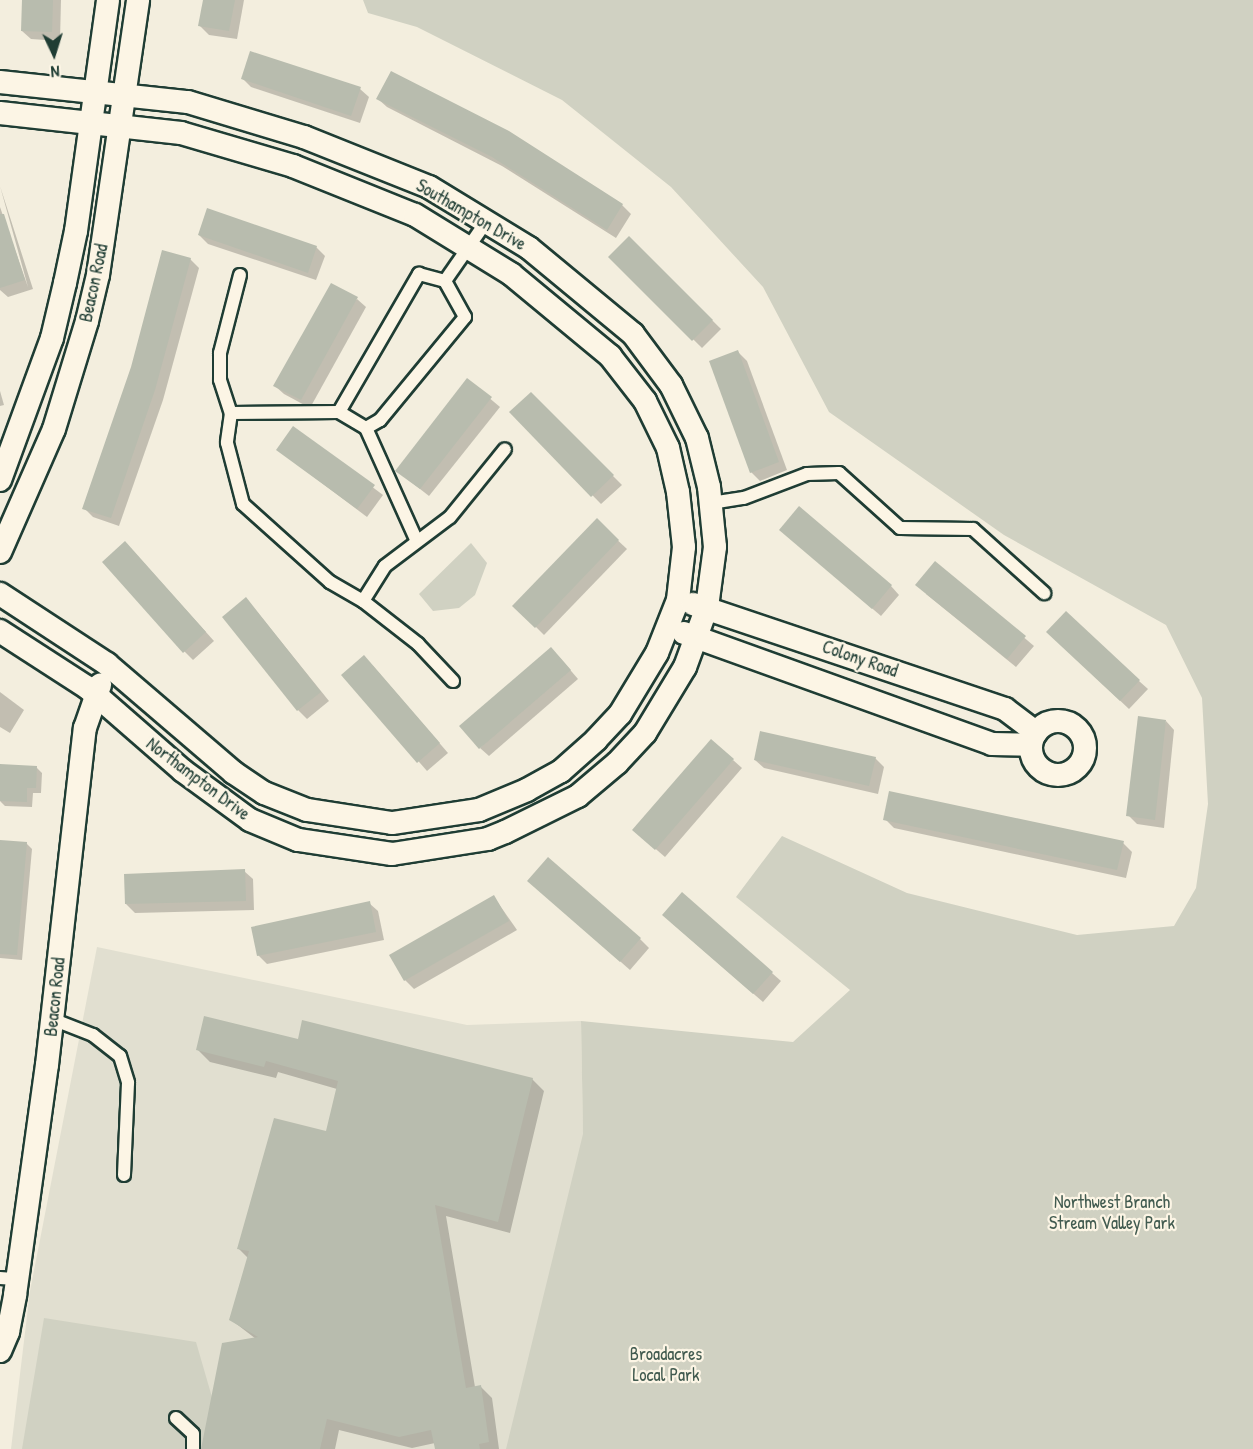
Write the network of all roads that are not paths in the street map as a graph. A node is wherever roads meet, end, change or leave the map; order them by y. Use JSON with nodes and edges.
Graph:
{"nodes":[{"id":1,"x":108,"y":0,"type":"edge"},
{"id":2,"x":138,"y":0,"type":"edge"},
{"id":3,"x":0,"y":82,"type":"edge"},
{"id":4,"x":94,"y":90,"type":"junction"},
{"id":5,"x":124,"y":94,"type":"junction"},
{"id":6,"x":0,"y":113,"type":"edge"},
{"id":7,"x":91,"y":121,"type":"junction"},
{"id":8,"x":120,"y":124,"type":"junction"},
{"id":9,"x":486,"y":222,"type":"junction"},
{"id":10,"x":468,"y":247,"type":"junction"},
{"id":11,"x":240,"y":275,"type":"dead end"},
{"id":12,"x":445,"y":281,"type":"junction"},
{"id":13,"x":339,"y":412,"type":"junction"},
{"id":14,"x":231,"y":413,"type":"junction"},
{"id":15,"x":366,"y":429,"type":"junction"},
{"id":16,"x":505,"y":449,"type":"dead end"},
{"id":17,"x":0,"y":480,"type":"edge"},
{"id":18,"x":711,"y":503,"type":"junction"},
{"id":19,"x":416,"y":539,"type":"junction"},
{"id":20,"x":0,"y":552,"type":"edge"},
{"id":21,"x":1044,"y":593,"type":"dead end"},
{"id":22,"x":0,"y":594,"type":"edge"},
{"id":23,"x":678,"y":600,"type":"junction"},
{"id":24,"x":363,"y":601,"type":"junction"},
{"id":25,"x":707,"y":607,"type":"junction"},
{"id":26,"x":668,"y":629,"type":"junction"},
{"id":27,"x":0,"y":631,"type":"edge"},
{"id":28,"x":698,"y":637,"type":"junction"},
{"id":29,"x":107,"y":664,"type":"junction"},
{"id":30,"x":453,"y":681,"type":"dead end"},
{"id":31,"x":96,"y":696,"type":"junction"},
{"id":32,"x":494,"y":803,"type":"junction"},
{"id":33,"x":505,"y":832,"type":"junction"},
{"id":34,"x":52,"y":1019,"type":"junction"},
{"id":35,"x":141,"y":1077,"type":"dead end"},
{"id":36,"x":128,"y":1083,"type":"junction"},
{"id":37,"x":124,"y":1175,"type":"dead end"},
{"id":38,"x":8,"y":1278,"type":"edge"},
{"id":39,"x":4,"y":1341,"type":"edge"},
{"id":40,"x":176,"y":1418,"type":"dead end"},
{"id":41,"x":193,"y":1449,"type":"edge"}],
"edges":[{"from":1,"to":4,"type":"street","name":"Beacon Road"},
{"from":2,"to":5,"type":"street","name":"Beacon Road"},
{"from":3,"to":4,"type":"street","name":"Southampton Drive"},
{"from":4,"to":5,"type":"street","name":"Southampton Drive"},
{"from":4,"to":7,"type":"street","name":"Beacon Road"},
{"from":5,"to":8,"type":"street","name":"Beacon Road"},
{"from":5,"to":9,"type":"street","name":"Southampton Drive"},
{"from":6,"to":7,"type":"street","name":"Southampton Drive"},
{"from":7,"to":8,"type":"street","name":"Southampton Drive"},
{"from":7,"to":17,"type":"street","name":"Beacon Road"},
{"from":8,"to":10,"type":"street","name":"Southampton Drive"},
{"from":8,"to":20,"type":"street","name":"Beacon Road"},
{"from":9,"to":10,"type":"lane"},
{"from":9,"to":18,"type":"street","name":"Southampton Drive"},
{"from":10,"to":12,"type":"lane"},
{"from":10,"to":23,"type":"street","name":"Southampton Drive"},
{"from":11,"to":14,"type":"lane"},
{"from":12,"to":13,"type":"lane"},
{"from":12,"to":15,"type":"lane"},
{"from":13,"to":14,"type":"lane"},
{"from":13,"to":15,"type":"lane"},
{"from":14,"to":24,"type":"lane"},
{"from":15,"to":19,"type":"lane"},
{"from":16,"to":19,"type":"lane"},
{"from":18,"to":21,"type":"lane"},
{"from":18,"to":25,"type":"street","name":"Southampton Drive"},
{"from":19,"to":24,"type":"lane"},
{"from":22,"to":29,"type":"street","name":"Northampton Drive"},
{"from":23,"to":25,"type":"street","name":"Colony Road"},
{"from":23,"to":26,"type":"street","name":"Northampton Drive"},
{"from":24,"to":30,"type":"lane"},
{"from":25,"to":28,"type":"street","name":"Northampton Drive"},
{"from":25,"to":28,"type":"street","name":"Colony Road"},
{"from":26,"to":28,"type":"street","name":"Colony Road"},
{"from":26,"to":32,"type":"street","name":"Northampton Drive"},
{"from":27,"to":31,"type":"street","name":"Northampton Drive"},
{"from":28,"to":33,"type":"street","name":"Northampton Drive"},
{"from":29,"to":31,"type":"street","name":"Beacon Road"},
{"from":29,"to":32,"type":"street","name":"Northampton Drive"},
{"from":31,"to":33,"type":"street","name":"Northampton Drive"},
{"from":31,"to":34,"type":"street","name":"Beacon Road"},
{"from":32,"to":33,"type":"street"},
{"from":34,"to":36,"type":"lane"},
{"from":34,"to":38,"type":"street","name":"Beacon Road"},
{"from":35,"to":36,"type":"lane"},
{"from":36,"to":37,"type":"lane"},
{"from":38,"to":39,"type":"street","name":"Beacon Road"},
{"from":40,"to":41,"type":"lane"}]}
